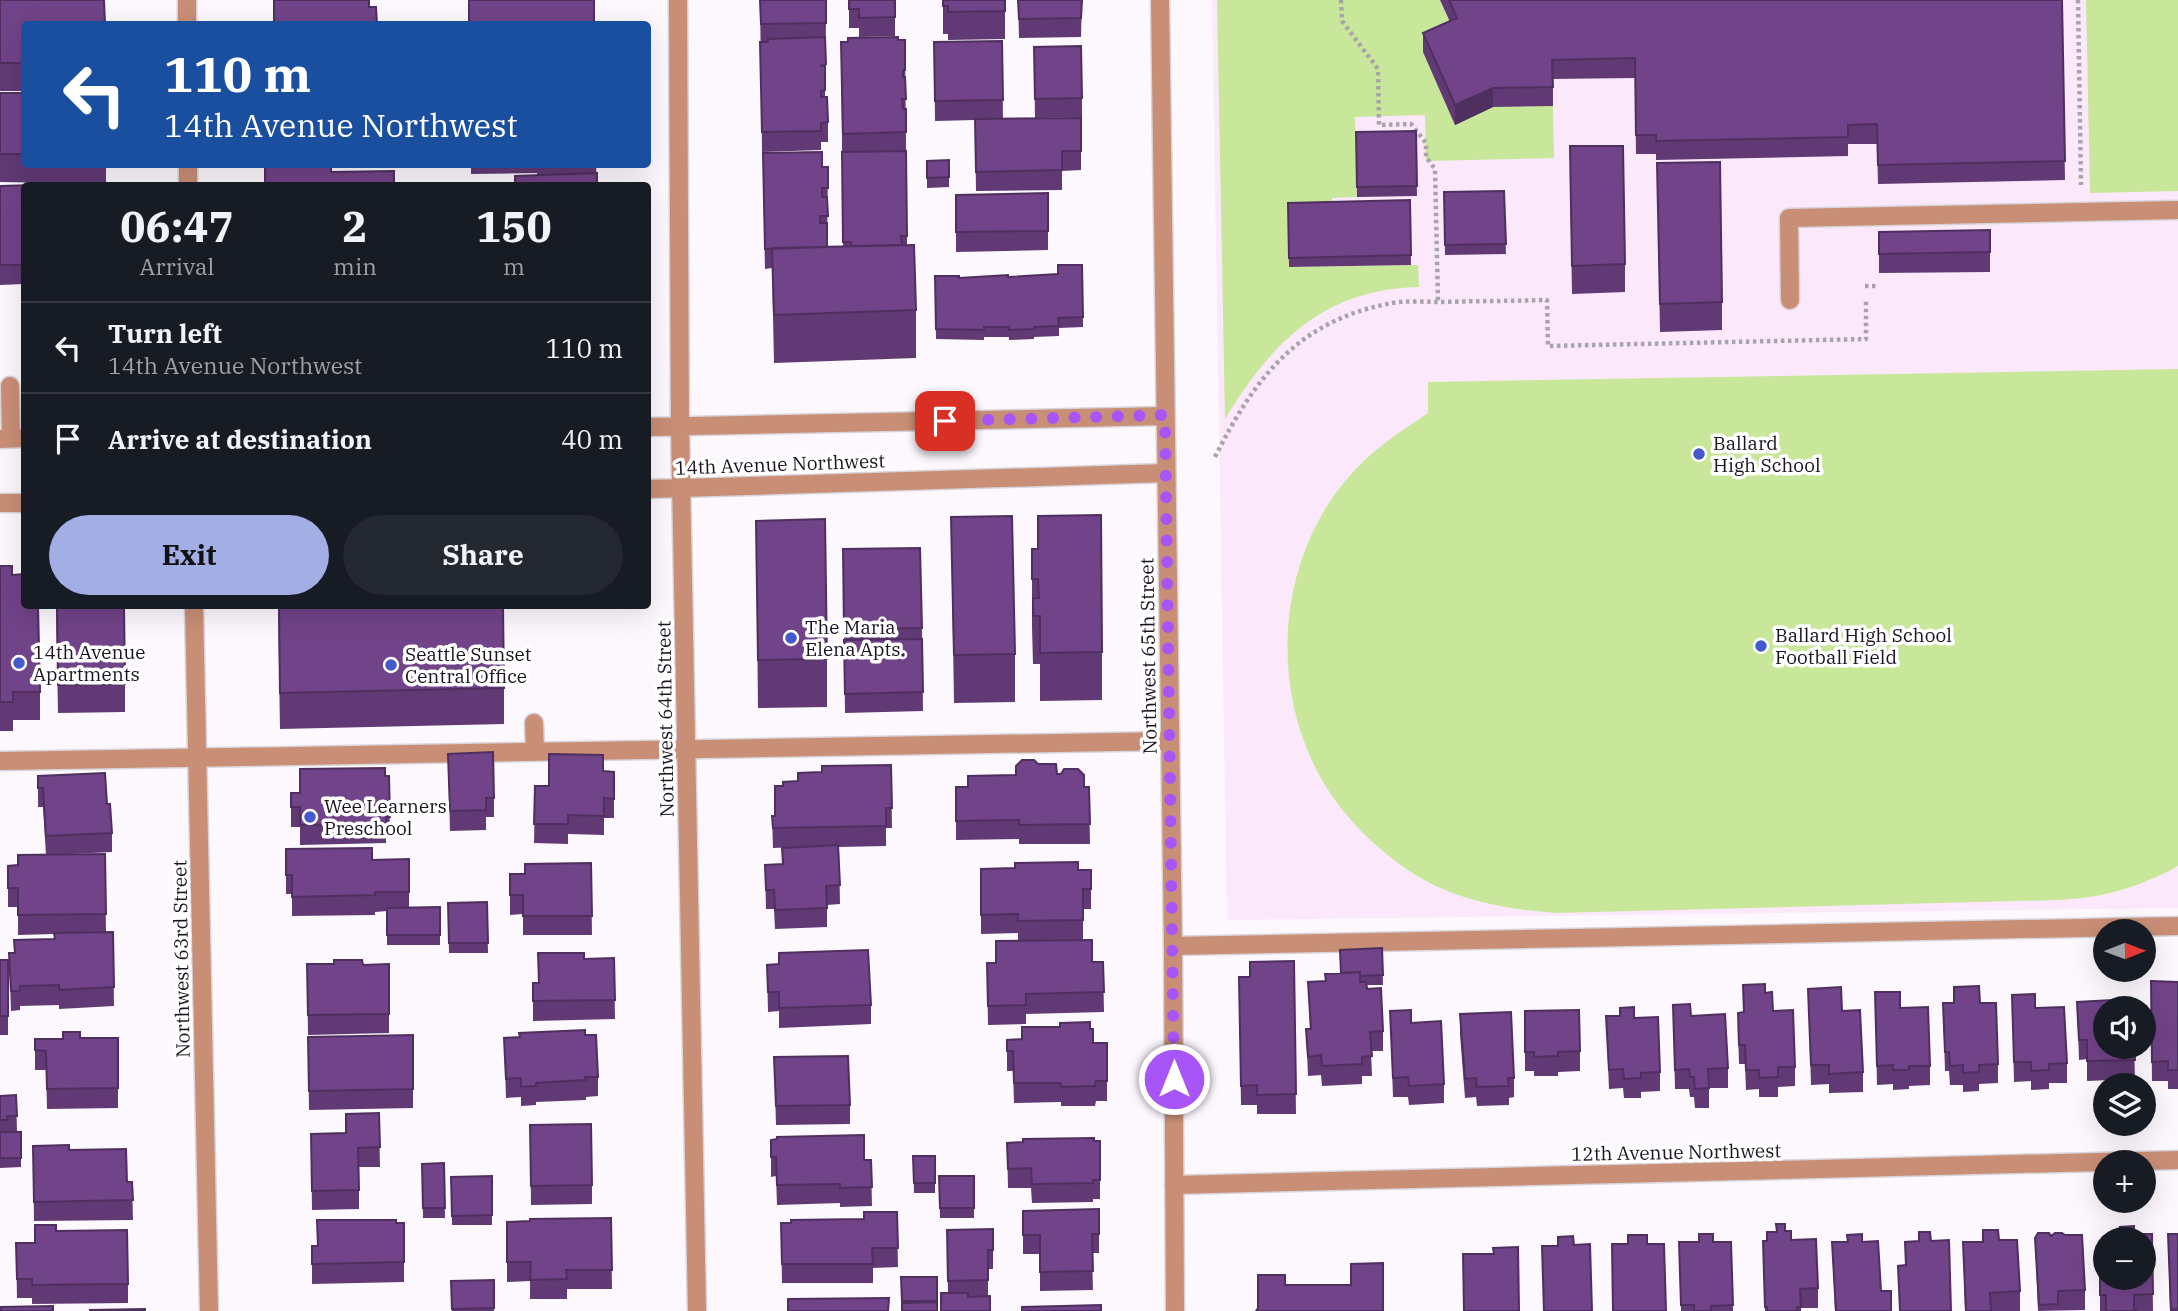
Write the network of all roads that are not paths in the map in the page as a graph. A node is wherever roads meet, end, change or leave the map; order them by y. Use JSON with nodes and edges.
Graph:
{"nodes":[{"id":1,"x":187,"y":0,"type":"edge"},
{"id":2,"x":678,"y":0,"type":"edge"},
{"id":3,"x":1160,"y":0,"type":"edge"},
{"id":4,"x":187,"y":21,"type":"edge"},
{"id":5,"x":2178,"y":210,"type":"edge"},
{"id":6,"x":1790,"y":300,"type":"dead end"},
{"id":7,"x":10,"y":386,"type":"dead end"},
{"id":8,"x":1165,"y":415,"type":"junction"},
{"id":9,"x":651,"y":427,"type":"edge"},
{"id":10,"x":680,"y":427,"type":"junction"},
{"id":11,"x":12,"y":438,"type":"edge"},
{"id":12,"x":1166,"y":473,"type":"junction"},
{"id":13,"x":682,"y":488,"type":"junction"},
{"id":14,"x":651,"y":489,"type":"edge"},
{"id":15,"x":0,"y":503,"type":"edge"},
{"id":16,"x":21,"y":503,"type":"edge"},
{"id":17,"x":194,"y":609,"type":"edge"},
{"id":18,"x":534,"y":723,"type":"dead end"},
{"id":19,"x":1170,"y":741,"type":"junction"},
{"id":20,"x":686,"y":748,"type":"junction"},
{"id":21,"x":535,"y":752,"type":"junction"},
{"id":22,"x":197,"y":758,"type":"junction"},
{"id":23,"x":0,"y":761,"type":"edge"},
{"id":24,"x":2178,"y":926,"type":"edge"},
{"id":25,"x":1173,"y":946,"type":"junction"},
{"id":26,"x":2178,"y":1160,"type":"edge"},
{"id":27,"x":1174,"y":1185,"type":"junction"},
{"id":28,"x":209,"y":1311,"type":"edge"},
{"id":29,"x":697,"y":1311,"type":"edge"},
{"id":30,"x":1175,"y":1311,"type":"edge"}],
"edges":[{"from":1,"to":4,"type":"street"},
{"from":2,"to":10,"type":"street","name":"Northwest 64th Street"},
{"from":3,"to":8,"type":"street","name":"Northwest 65th Street"},
{"from":5,"to":6,"type":"street"},
{"from":7,"to":11,"type":"street"},
{"from":8,"to":10,"type":"street","name":"14th Avenue Northwest"},
{"from":8,"to":12,"type":"street","name":"Northwest 65th Street"},
{"from":9,"to":10,"type":"street","name":"14th Avenue Northwest"},
{"from":10,"to":13,"type":"street","name":"Northwest 64th Street"},
{"from":12,"to":13,"type":"street","name":"14th Avenue Northwest"},
{"from":12,"to":19,"type":"street","name":"Northwest 65th Street"},
{"from":13,"to":14,"type":"street","name":"14th Avenue Northwest"},
{"from":13,"to":20,"type":"street","name":"Northwest 64th Street"},
{"from":15,"to":16,"type":"street"},
{"from":17,"to":22,"type":"street","name":"Northwest 63rd Street"},
{"from":18,"to":21,"type":"street"},
{"from":19,"to":20,"type":"street"},
{"from":19,"to":25,"type":"street","name":"Northwest 65th Street"},
{"from":20,"to":21,"type":"street"},
{"from":20,"to":29,"type":"street","name":"Northwest 64th Street"},
{"from":21,"to":22,"type":"street"},
{"from":22,"to":23,"type":"street"},
{"from":22,"to":28,"type":"street","name":"Northwest 63rd Street"},
{"from":24,"to":25,"type":"street"},
{"from":25,"to":27,"type":"street","name":"Northwest 65th Street"},
{"from":26,"to":27,"type":"street","name":"12th Avenue Northwest"},
{"from":27,"to":30,"type":"street","name":"Northwest 65th Street"}]}
